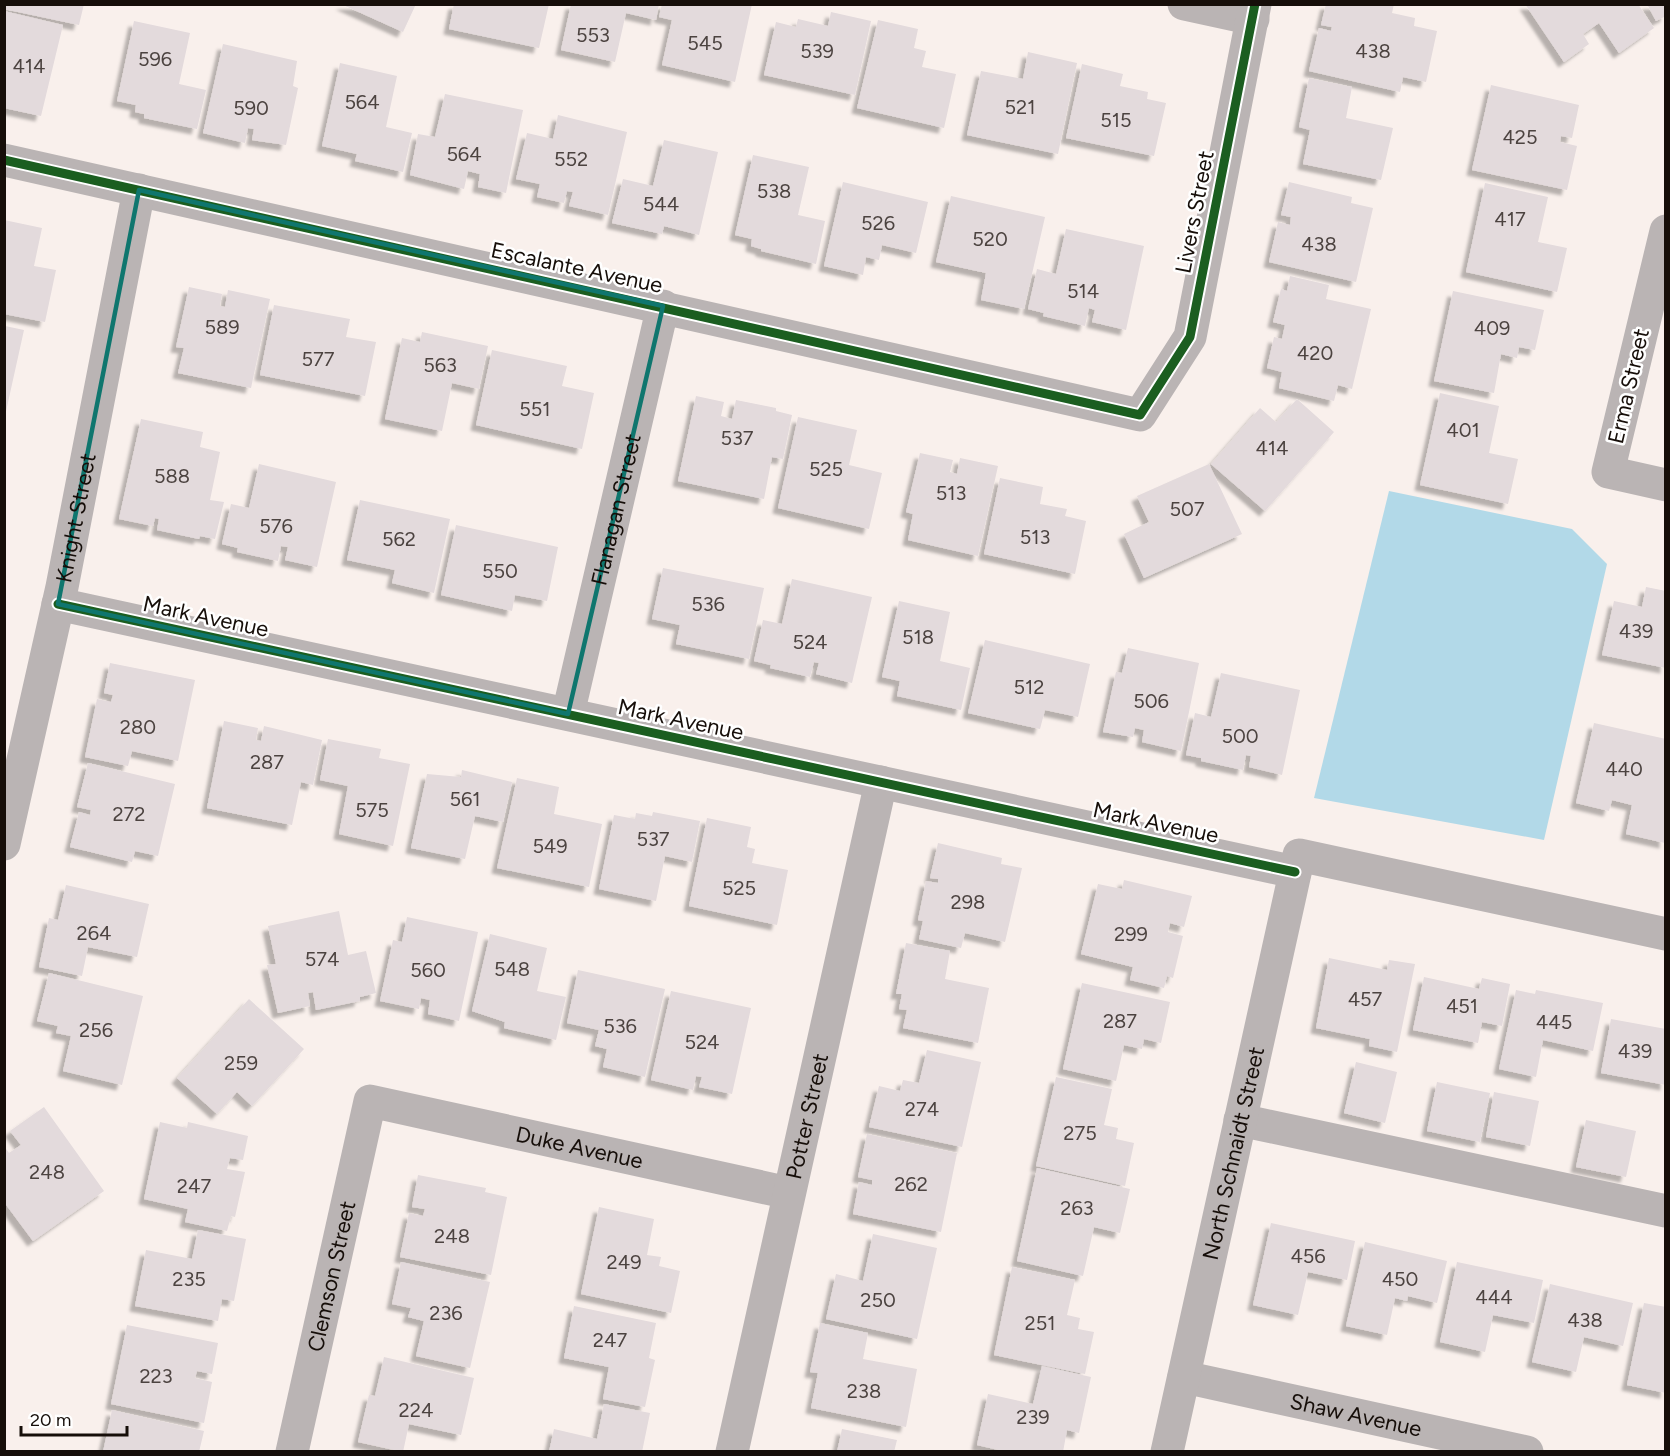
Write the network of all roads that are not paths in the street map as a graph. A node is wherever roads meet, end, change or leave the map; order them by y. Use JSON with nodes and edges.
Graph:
{"nodes":[{"id":1,"x":1184,"y":4,"type":"edge"},
{"id":2,"x":1254,"y":12,"type":"edge"},
{"id":3,"x":4,"y":160,"type":"edge"},
{"id":4,"x":139,"y":190,"type":"junction"},
{"id":5,"x":1665,"y":231,"type":"edge"},
{"id":6,"x":663,"y":306,"type":"junction"},
{"id":7,"x":1140,"y":415,"type":"joint"},
{"id":8,"x":1665,"y":485,"type":"edge"},
{"id":9,"x":58,"y":604,"type":"junction"},
{"id":10,"x":568,"y":714,"type":"junction"},
{"id":11,"x":881,"y":782,"type":"junction"},
{"id":12,"x":4,"y":844,"type":"edge"},
{"id":13,"x":1297,"y":863,"type":"junction"},
{"id":14,"x":1665,"y":934,"type":"edge"},
{"id":15,"x":370,"y":1101,"type":"joint"},
{"id":16,"x":1240,"y":1120,"type":"junction"},
{"id":17,"x":789,"y":1193,"type":"junction"},
{"id":18,"x":1665,"y":1211,"type":"edge"},
{"id":19,"x":1184,"y":1377,"type":"junction"},
{"id":20,"x":292,"y":1452,"type":"edge"},
{"id":21,"x":732,"y":1452,"type":"edge"},
{"id":22,"x":1167,"y":1452,"type":"edge"},
{"id":23,"x":1527,"y":1452,"type":"edge"}],
"edges":[{"from":1,"to":2,"type":"street"},
{"from":2,"to":7,"type":"street","name":"Livers Street"},
{"from":3,"to":4,"type":"street","name":"Escalante Avenue"},
{"from":4,"to":6,"type":"street","name":"Escalante Avenue"},
{"from":4,"to":9,"type":"street","name":"Knight Street"},
{"from":5,"to":8,"type":"street","name":"Erma Street"},
{"from":6,"to":7,"type":"street","name":"Escalante Avenue"},
{"from":6,"to":10,"type":"street","name":"Flanagan Street"},
{"from":9,"to":10,"type":"street","name":"Mark Avenue"},
{"from":9,"to":12,"type":"street","name":"Knight Street"},
{"from":10,"to":11,"type":"street","name":"Mark Avenue"},
{"from":11,"to":13,"type":"street","name":"Mark Avenue"},
{"from":11,"to":17,"type":"street","name":"Potter Street"},
{"from":13,"to":14,"type":"street","name":"Mark Avenue"},
{"from":13,"to":16,"type":"street","name":"North Schnaidt Street"},
{"from":15,"to":17,"type":"street","name":"Duke Avenue"},
{"from":15,"to":20,"type":"street","name":"Clemson Street"},
{"from":16,"to":18,"type":"street"},
{"from":16,"to":19,"type":"street","name":"North Schnaidt Street"},
{"from":17,"to":21,"type":"street","name":"Potter Street"},
{"from":19,"to":22,"type":"street","name":"North Schnaidt Street"},
{"from":19,"to":23,"type":"street","name":"Shaw Avenue"}]}
